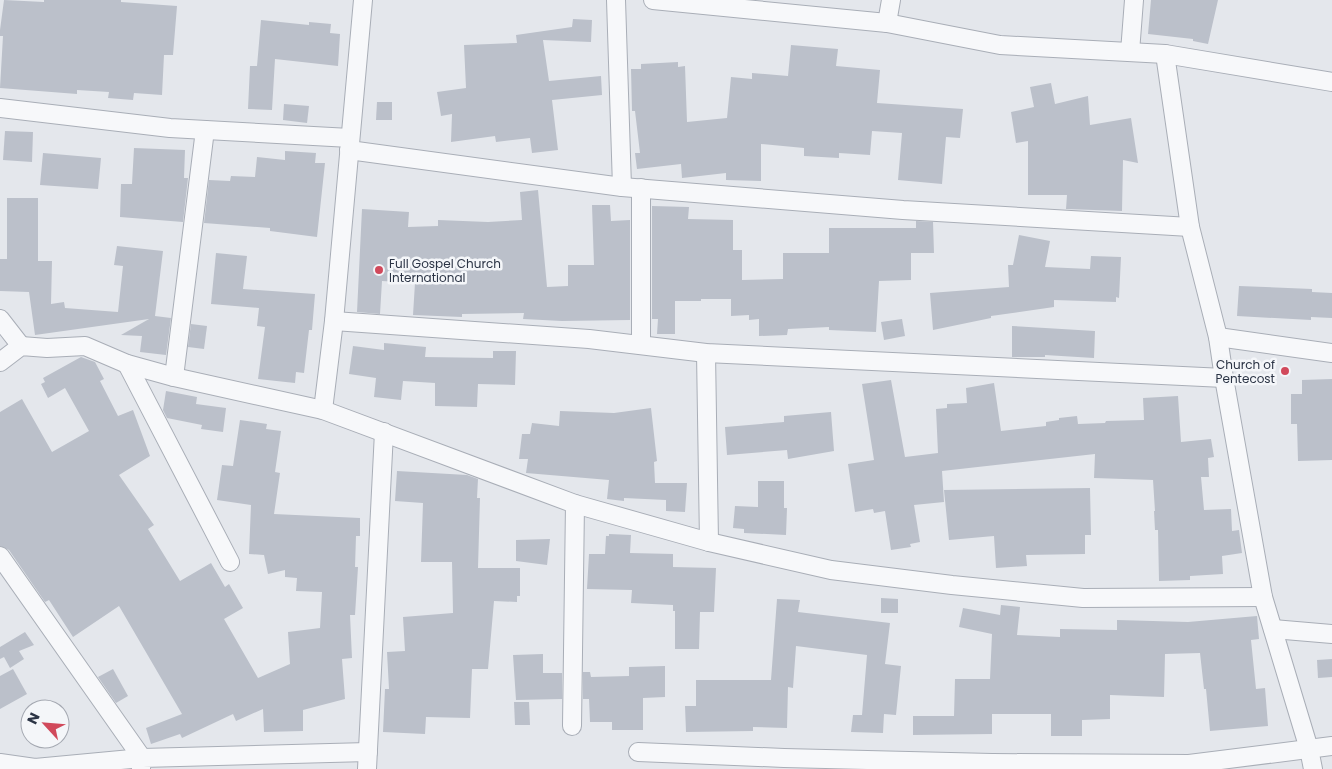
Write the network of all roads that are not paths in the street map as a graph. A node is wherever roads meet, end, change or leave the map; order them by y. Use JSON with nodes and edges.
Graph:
{"nodes":[{"id":1,"x":363,"y":0,"type":"edge"},
{"id":2,"x":616,"y":0,"type":"edge"},
{"id":3,"x":653,"y":0,"type":"edge"},
{"id":4,"x":891,"y":0,"type":"edge"},
{"id":5,"x":1134,"y":0,"type":"edge"},
{"id":6,"x":887,"y":23,"type":"junction"},
{"id":7,"x":1130,"y":52,"type":"junction"},
{"id":8,"x":1165,"y":54,"type":"junction"},
{"id":9,"x":1332,"y":82,"type":"edge"},
{"id":10,"x":0,"y":108,"type":"edge"},
{"id":11,"x":205,"y":130,"type":"junction"},
{"id":12,"x":349,"y":144,"type":"junction"},
{"id":13,"x":622,"y":186,"type":"junction"},
{"id":14,"x":642,"y":188,"type":"junction"},
{"id":15,"x":1190,"y":227,"type":"junction"},
{"id":16,"x":0,"y":319,"type":"edge"},
{"id":17,"x":334,"y":321,"type":"junction"},
{"id":18,"x":1218,"y":337,"type":"junction"},
{"id":19,"x":641,"y":344,"type":"junction"},
{"id":20,"x":21,"y":346,"type":"junction"},
{"id":21,"x":706,"y":353,"type":"junction"},
{"id":22,"x":1332,"y":353,"type":"edge"},
{"id":23,"x":0,"y":362,"type":"edge"},
{"id":24,"x":127,"y":364,"type":"junction"},
{"id":25,"x":174,"y":377,"type":"junction"},
{"id":26,"x":1224,"y":378,"type":"junction"},
{"id":27,"x":323,"y":410,"type":"junction"},
{"id":28,"x":384,"y":432,"type":"junction"},
{"id":29,"x":575,"y":504,"type":"junction"},
{"id":30,"x":709,"y":542,"type":"junction"},
{"id":31,"x":0,"y":556,"type":"edge"},
{"id":32,"x":230,"y":562,"type":"dead end"},
{"id":33,"x":1263,"y":597,"type":"junction"},
{"id":34,"x":1273,"y":629,"type":"junction"},
{"id":35,"x":1332,"y":634,"type":"edge"},
{"id":36,"x":572,"y":726,"type":"dead end"},
{"id":37,"x":1332,"y":746,"type":"edge"},
{"id":38,"x":1310,"y":749,"type":"junction"},
{"id":39,"x":638,"y":752,"type":"dead end"},
{"id":40,"x":368,"y":761,"type":"edge"},
{"id":41,"x":0,"y":763,"type":"edge"},
{"id":42,"x":141,"y":763,"type":"edge"},
{"id":43,"x":784,"y":764,"type":"edge"},
{"id":44,"x":992,"y":766,"type":"edge"},
{"id":45,"x":1189,"y":767,"type":"edge"},
{"id":46,"x":1313,"y":769,"type":"edge"}],
"edges":[{"from":1,"to":12,"type":"street"},
{"from":2,"to":13,"type":"street"},
{"from":3,"to":6,"type":"street"},
{"from":4,"to":6,"type":"street"},
{"from":5,"to":7,"type":"street"},
{"from":6,"to":7,"type":"street"},
{"from":7,"to":8,"type":"street"},
{"from":8,"to":9,"type":"street"},
{"from":8,"to":15,"type":"street"},
{"from":10,"to":11,"type":"street"},
{"from":11,"to":12,"type":"street"},
{"from":11,"to":25,"type":"street"},
{"from":12,"to":13,"type":"street"},
{"from":12,"to":17,"type":"street"},
{"from":13,"to":14,"type":"street"},
{"from":14,"to":15,"type":"street"},
{"from":14,"to":19,"type":"street"},
{"from":15,"to":18,"type":"street"},
{"from":16,"to":20,"type":"street"},
{"from":17,"to":19,"type":"street"},
{"from":17,"to":27,"type":"street"},
{"from":18,"to":22,"type":"street"},
{"from":18,"to":26,"type":"street"},
{"from":19,"to":21,"type":"street"},
{"from":20,"to":23,"type":"street"},
{"from":20,"to":24,"type":"street"},
{"from":21,"to":26,"type":"street"},
{"from":21,"to":30,"type":"street"},
{"from":24,"to":25,"type":"street"},
{"from":24,"to":32,"type":"street"},
{"from":25,"to":27,"type":"street"},
{"from":26,"to":33,"type":"street"},
{"from":27,"to":28,"type":"street"},
{"from":28,"to":29,"type":"street"},
{"from":28,"to":40,"type":"street"},
{"from":29,"to":30,"type":"street"},
{"from":29,"to":36,"type":"street"},
{"from":30,"to":33,"type":"street"},
{"from":31,"to":42,"type":"street"},
{"from":33,"to":34,"type":"street"},
{"from":34,"to":35,"type":"street"},
{"from":34,"to":38,"type":"street"},
{"from":37,"to":38,"type":"street"},
{"from":38,"to":45,"type":"street"},
{"from":38,"to":46,"type":"street"},
{"from":39,"to":43,"type":"street"},
{"from":40,"to":42,"type":"street"},
{"from":41,"to":42,"type":"street"},
{"from":43,"to":44,"type":"street"},
{"from":44,"to":45,"type":"street"}]}
